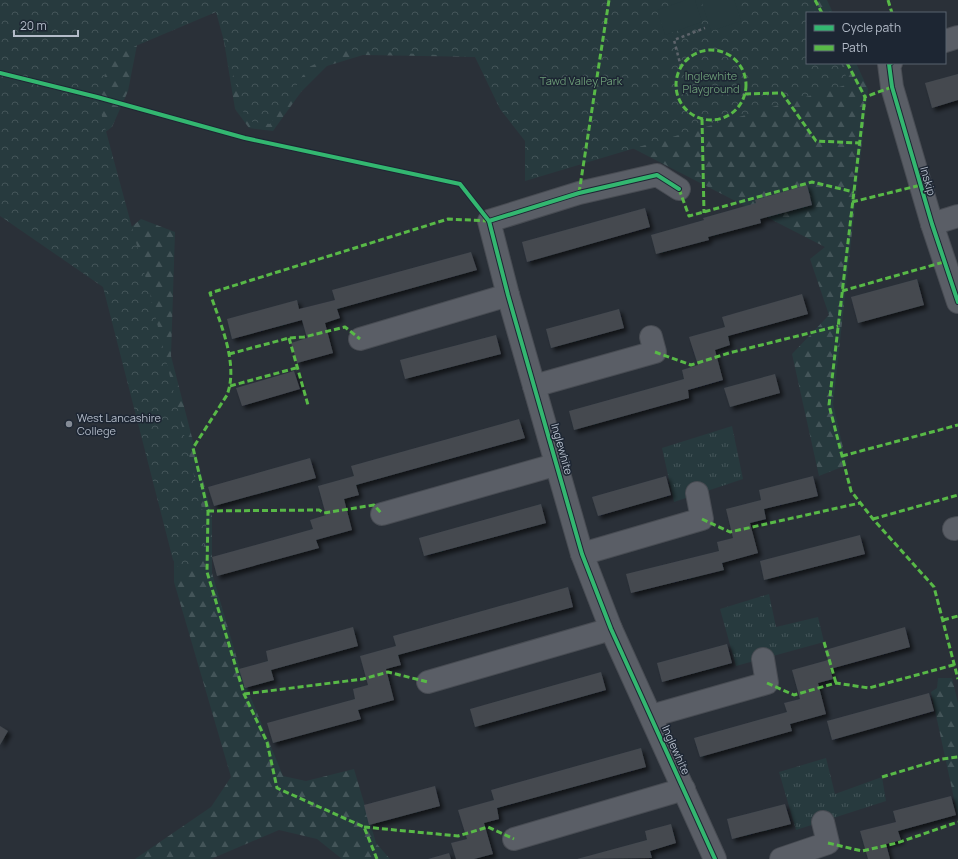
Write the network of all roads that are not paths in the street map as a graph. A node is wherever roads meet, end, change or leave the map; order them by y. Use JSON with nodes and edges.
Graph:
{"nodes":[{"id":1,"x":958,"y":37,"type":"edge"},
{"id":2,"x":946,"y":41,"type":"edge"},
{"id":3,"x":889,"y":64,"type":"edge"},
{"id":4,"x":679,"y":189,"type":"dead end"},
{"id":5,"x":958,"y":216,"type":"edge"},
{"id":6,"x":932,"y":224,"type":"junction"},
{"id":7,"x":508,"y":295,"type":"junction"},
{"id":8,"x":958,"y":302,"type":"edge"},
{"id":9,"x":651,"y":337,"type":"dead end"},
{"id":10,"x":360,"y":339,"type":"dead end"},
{"id":11,"x":534,"y":386,"type":"junction"},
{"id":12,"x":558,"y":464,"type":"junction"},
{"id":13,"x":697,"y":494,"type":"dead end"},
{"id":14,"x":382,"y":514,"type":"dead end"},
{"id":15,"x":582,"y":554,"type":"junction"},
{"id":16,"x":611,"y":629,"type":"junction"},
{"id":17,"x":763,"y":659,"type":"dead end"},
{"id":18,"x":428,"y":682,"type":"dead end"},
{"id":19,"x":651,"y":716,"type":"junction"},
{"id":20,"x":684,"y":789,"type":"junction"},
{"id":21,"x":823,"y":822,"type":"dead end"},
{"id":22,"x":514,"y":839,"type":"dead end"},
{"id":23,"x":715,"y":859,"type":"edge"},
{"id":24,"x":781,"y":859,"type":"edge"}],
"edges":[{"from":1,"to":2,"type":"street"},
{"from":3,"to":6,"type":"street","name":"Inskip"},
{"from":4,"to":7,"type":"street","name":"Inglewhite"},
{"from":5,"to":6,"type":"street"},
{"from":6,"to":8,"type":"street","name":"Inskip"},
{"from":7,"to":10,"type":"street"},
{"from":7,"to":11,"type":"street","name":"Inglewhite"},
{"from":9,"to":11,"type":"street"},
{"from":11,"to":12,"type":"street","name":"Inglewhite"},
{"from":12,"to":14,"type":"street","name":"Inglewhite"},
{"from":12,"to":15,"type":"street","name":"Inglewhite"},
{"from":13,"to":15,"type":"street"},
{"from":15,"to":16,"type":"street","name":"Inglewhite"},
{"from":16,"to":18,"type":"street"},
{"from":16,"to":19,"type":"street","name":"Inglewhite"},
{"from":17,"to":19,"type":"street","name":"Inglewhite"},
{"from":19,"to":20,"type":"street","name":"Inglewhite"},
{"from":20,"to":22,"type":"street","name":"Inglewhite"},
{"from":20,"to":23,"type":"street","name":"Inglewhite"},
{"from":21,"to":24,"type":"street"}]}
